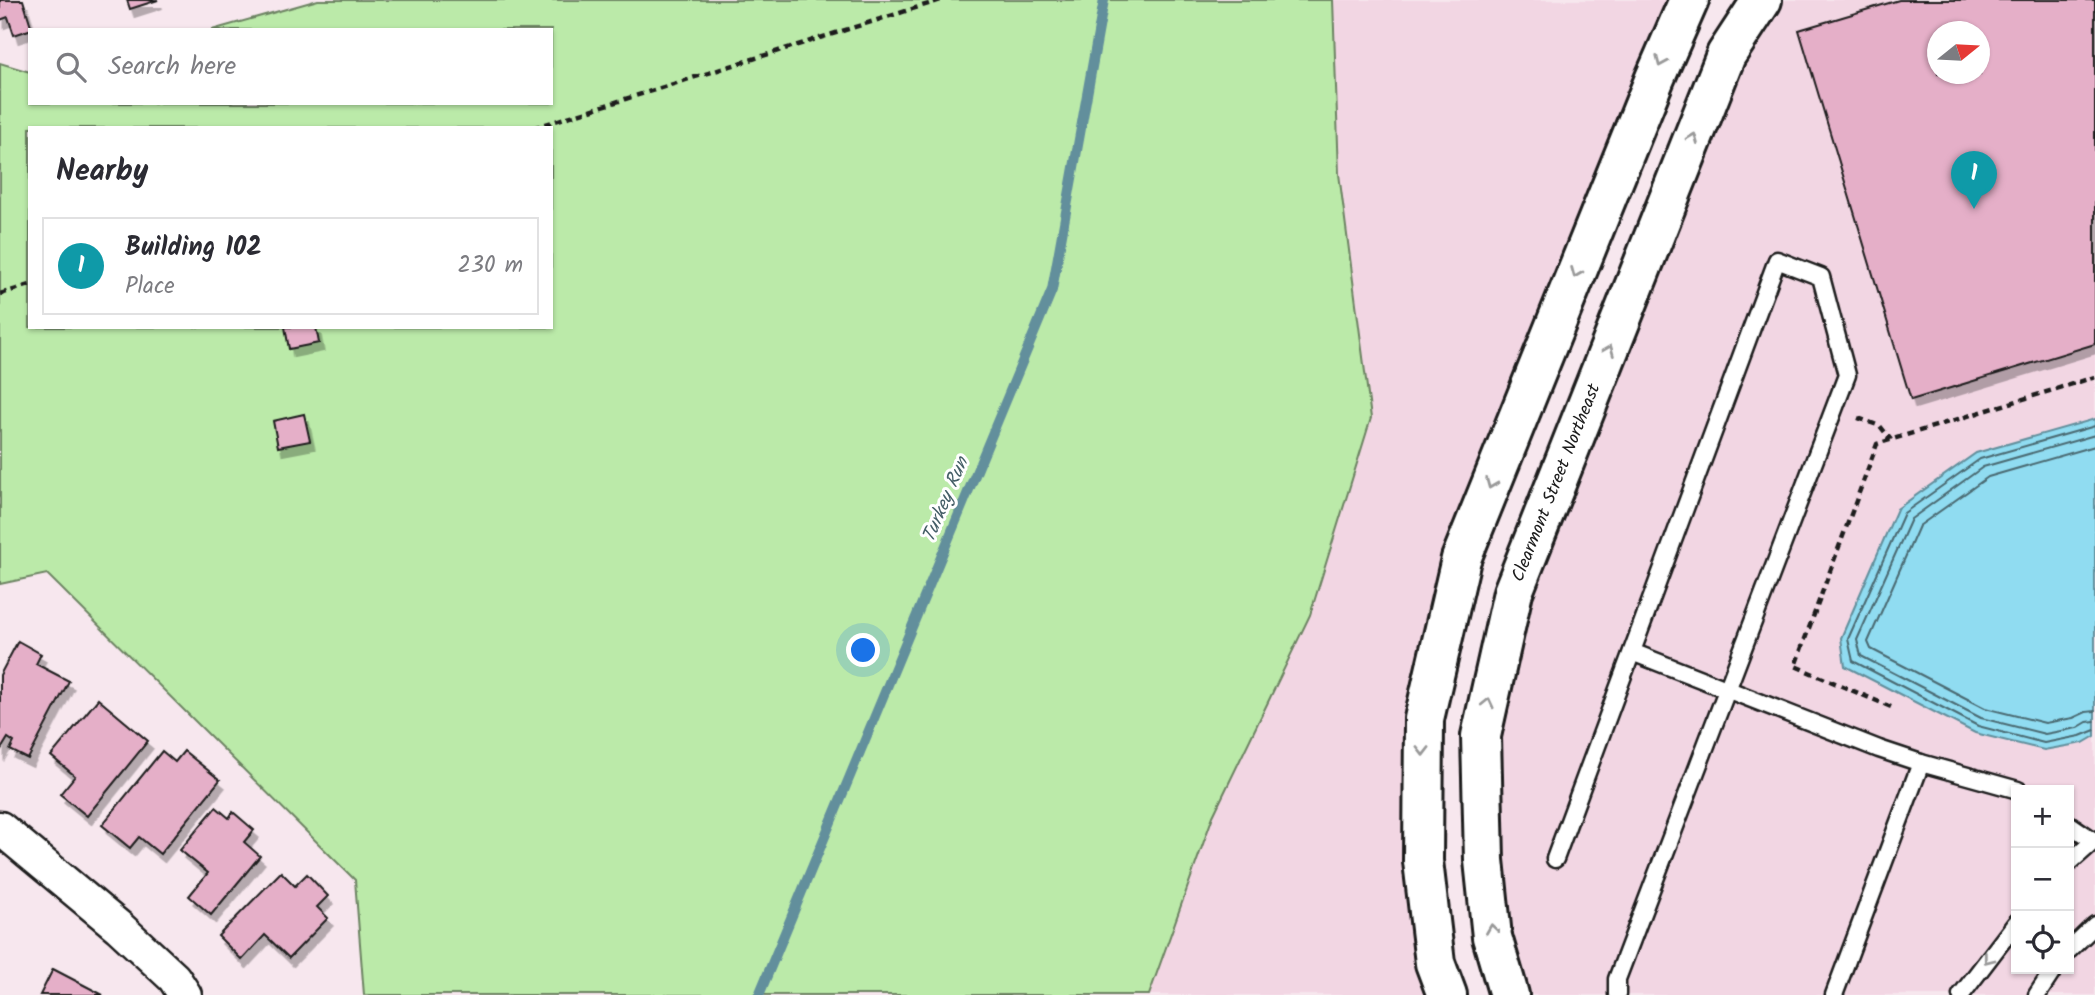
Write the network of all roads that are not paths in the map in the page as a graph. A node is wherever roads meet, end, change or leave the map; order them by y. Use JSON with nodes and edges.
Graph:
{"nodes":[{"id":1,"x":1689,"y":0,"type":"edge"},
{"id":2,"x":1762,"y":0,"type":"edge"},
{"id":3,"x":1632,"y":652,"type":"junction"},
{"id":4,"x":1727,"y":688,"type":"junction"},
{"id":5,"x":1921,"y":763,"type":"junction"},
{"id":6,"x":2011,"y":788,"type":"edge"},
{"id":7,"x":2074,"y":827,"type":"edge"},
{"id":8,"x":0,"y":828,"type":"edge"},
{"id":9,"x":2094,"y":841,"type":"edge"},
{"id":10,"x":1555,"y":859,"type":"dead end"},
{"id":11,"x":2074,"y":859,"type":"edge"},
{"id":12,"x":2095,"y":925,"type":"edge"},
{"id":13,"x":2011,"y":930,"type":"edge"},
{"id":14,"x":2074,"y":945,"type":"edge"},
{"id":15,"x":2051,"y":974,"type":"edge"},
{"id":16,"x":185,"y":995,"type":"edge"},
{"id":17,"x":1447,"y":995,"type":"edge"},
{"id":18,"x":1509,"y":995,"type":"edge"},
{"id":19,"x":1617,"y":995,"type":"edge"},
{"id":20,"x":1834,"y":995,"type":"edge"},
{"id":21,"x":1961,"y":995,"type":"edge"},
{"id":22,"x":2036,"y":995,"type":"edge"}],
"edges":[{"from":1,"to":17,"type":"street","one_way":true},
{"from":18,"to":2,"type":"street","name":"Clearmont Street Northeast","one_way":true},
{"from":3,"to":4,"type":"lane"},
{"from":3,"to":4,"type":"lane"},
{"from":3,"to":10,"type":"lane"},
{"from":4,"to":5,"type":"lane"},
{"from":4,"to":19,"type":"lane"},
{"from":5,"to":6,"type":"lane"},
{"from":5,"to":20,"type":"lane"},
{"from":7,"to":9,"type":"lane"},
{"from":8,"to":16,"type":"street"},
{"from":9,"to":11,"type":"lane"},
{"from":12,"to":14,"type":"lane"},
{"from":13,"to":21,"type":"lane","one_way":true},
{"from":15,"to":22,"type":"lane"}]}
